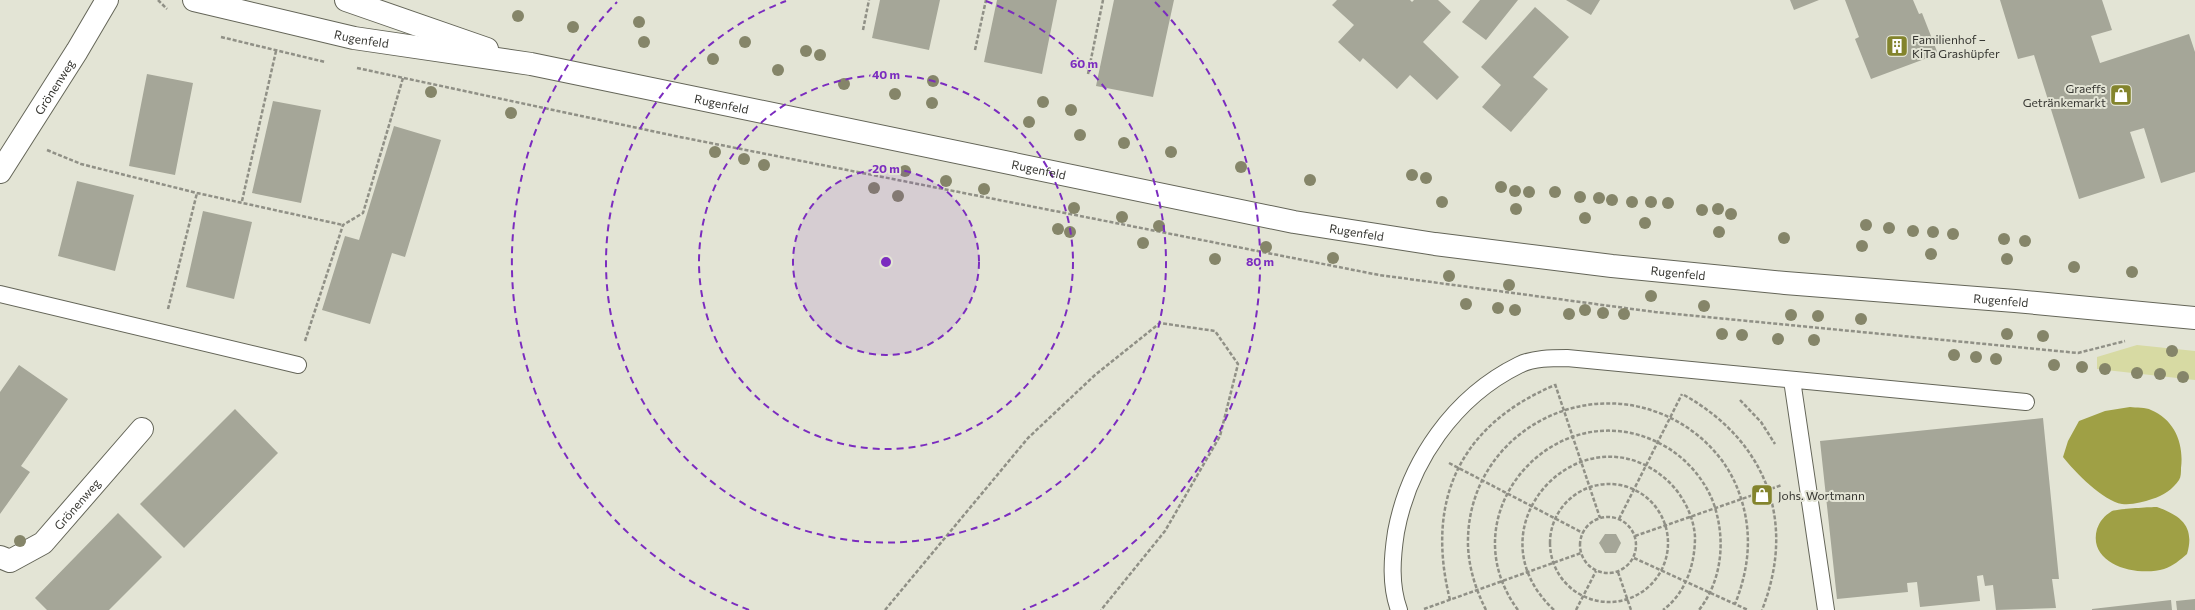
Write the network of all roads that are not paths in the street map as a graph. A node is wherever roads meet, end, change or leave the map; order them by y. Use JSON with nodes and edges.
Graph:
{"nodes":[{"id":1,"x":107,"y":0,"type":"edge"},
{"id":2,"x":194,"y":0,"type":"edge"},
{"id":3,"x":346,"y":0,"type":"edge"},
{"id":4,"x":532,"y":64,"type":"junction"},
{"id":5,"x":0,"y":172,"type":"edge"},
{"id":6,"x":0,"y":294,"type":"edge"},
{"id":7,"x":2195,"y":318,"type":"edge"},
{"id":8,"x":298,"y":365,"type":"road end"},
{"id":9,"x":1792,"y":380,"type":"junction"},
{"id":10,"x":2026,"y":402,"type":"dead end"},
{"id":11,"x":142,"y":429,"type":"dead end"},
{"id":12,"x":0,"y":557,"type":"edge"},
{"id":13,"x":1399,"y":610,"type":"edge"},
{"id":14,"x":1826,"y":610,"type":"edge"}],
"edges":[{"from":1,"to":5,"type":"main road","name":"Grönenweg"},
{"from":2,"to":4,"type":"main road","name":"Rugenfeld"},
{"from":3,"to":4,"type":"main road","name":"Rugenfeld"},
{"from":4,"to":7,"type":"main road","name":"Rugenfeld"},
{"from":6,"to":8,"type":"lane"},
{"from":9,"to":10,"type":"lane"},
{"from":9,"to":13,"type":"lane"},
{"from":9,"to":14,"type":"lane"},
{"from":11,"to":12,"type":"main road","name":"Grönenweg"}]}
